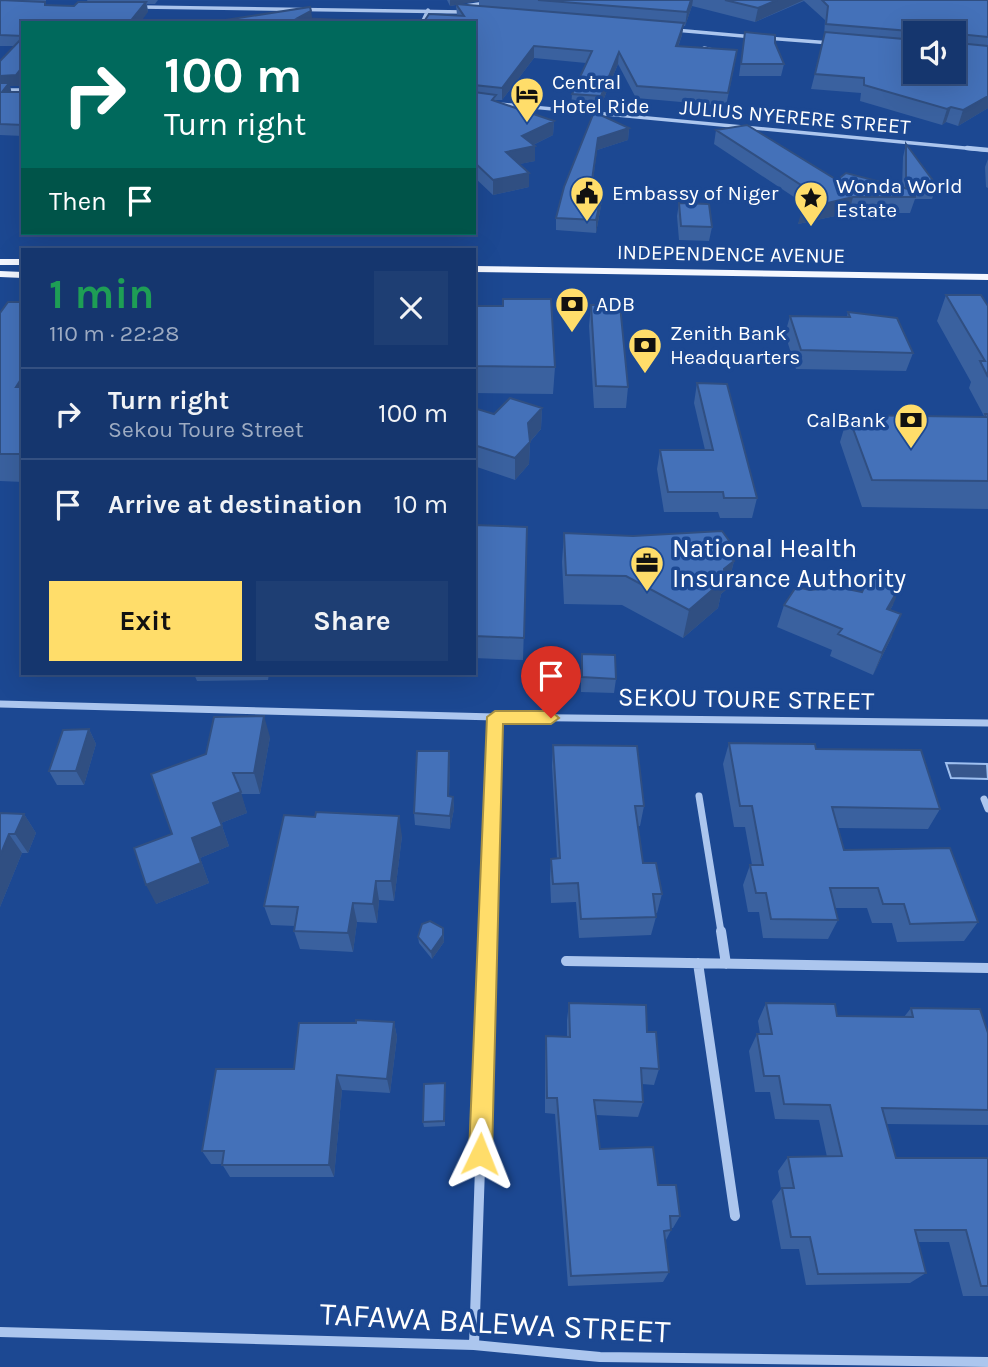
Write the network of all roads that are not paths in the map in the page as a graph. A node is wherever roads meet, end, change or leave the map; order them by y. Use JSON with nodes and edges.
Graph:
{"nodes":[{"id":1,"x":507,"y":0,"type":"edge"},
{"id":2,"x":132,"y":7,"type":"edge"},
{"id":3,"x":510,"y":8,"type":"edge"},
{"id":4,"x":428,"y":10,"type":"junction"},
{"id":5,"x":443,"y":10,"type":"junction"},
{"id":6,"x":471,"y":12,"type":"edge"},
{"id":7,"x":423,"y":21,"type":"edge"},
{"id":8,"x":662,"y":29,"type":"edge"},
{"id":9,"x":717,"y":34,"type":"junction"},
{"id":10,"x":833,"y":43,"type":"edge"},
{"id":11,"x":711,"y":48,"type":"junction"},
{"id":12,"x":0,"y":90,"type":"edge"},
{"id":13,"x":21,"y":90,"type":"edge"},
{"id":14,"x":488,"y":103,"type":"edge"},
{"id":15,"x":988,"y":150,"type":"edge"},
{"id":16,"x":0,"y":262,"type":"edge"},
{"id":17,"x":21,"y":262,"type":"edge"},
{"id":18,"x":476,"y":269,"type":"edge"},
{"id":19,"x":0,"y":274,"type":"edge"},
{"id":20,"x":21,"y":275,"type":"edge"},
{"id":21,"x":988,"y":277,"type":"edge"},
{"id":22,"x":476,"y":280,"type":"edge"},
{"id":23,"x":988,"y":286,"type":"edge"},
{"id":24,"x":0,"y":704,"type":"edge"},
{"id":25,"x":495,"y":717,"type":"junction"},
{"id":26,"x":988,"y":723,"type":"edge"},
{"id":27,"x":699,"y":796,"type":"dead end"},
{"id":28,"x":984,"y":799,"type":"dead end"},
{"id":29,"x":988,"y":808,"type":"edge"},
{"id":30,"x":566,"y":961,"type":"dead end"},
{"id":31,"x":698,"y":963,"type":"junction"},
{"id":32,"x":726,"y":964,"type":"junction"},
{"id":33,"x":988,"y":968,"type":"edge"},
{"id":34,"x":735,"y":1216,"type":"dead end"},
{"id":35,"x":0,"y":1332,"type":"edge"},
{"id":36,"x":474,"y":1345,"type":"junction"},
{"id":37,"x":600,"y":1362,"type":"edge"},
{"id":38,"x":988,"y":1362,"type":"edge"}],
"edges":[{"from":1,"to":3,"type":"street"},
{"from":1,"to":5,"type":"street"},
{"from":2,"to":4,"type":"street"},
{"from":4,"to":5,"type":"street"},
{"from":4,"to":7,"type":"street"},
{"from":5,"to":6,"type":"street"},
{"from":8,"to":9,"type":"street"},
{"from":9,"to":10,"type":"street"},
{"from":9,"to":11,"type":"street"},
{"from":11,"to":11,"type":"street"},
{"from":12,"to":13,"type":"street"},
{"from":14,"to":15,"type":"street","name":"JULIUS NYERERE STREET"},
{"from":16,"to":17,"type":"main road"},
{"from":18,"to":21,"type":"main road","name":"INDEPENDENCE AVENUE"},
{"from":19,"to":20,"type":"main road"},
{"from":22,"to":23,"type":"main road","name":"INDEPENDENCE AVENUE"},
{"from":24,"to":25,"type":"street","name":"SEKOU TOURE STREET"},
{"from":25,"to":26,"type":"street","name":"SEKOU TOURE STREET"},
{"from":25,"to":36,"type":"street"},
{"from":27,"to":32,"type":"street"},
{"from":28,"to":29,"type":"street"},
{"from":30,"to":31,"type":"street"},
{"from":31,"to":32,"type":"street"},
{"from":31,"to":34,"type":"street"},
{"from":32,"to":33,"type":"street"},
{"from":35,"to":36,"type":"street","name":"TAFAWA BALEWA STREET"},
{"from":36,"to":37,"type":"street","name":"TAFAWA BALEWA STREET"},
{"from":37,"to":38,"type":"street","name":"TAFAWA BALEWA STREET"}]}
